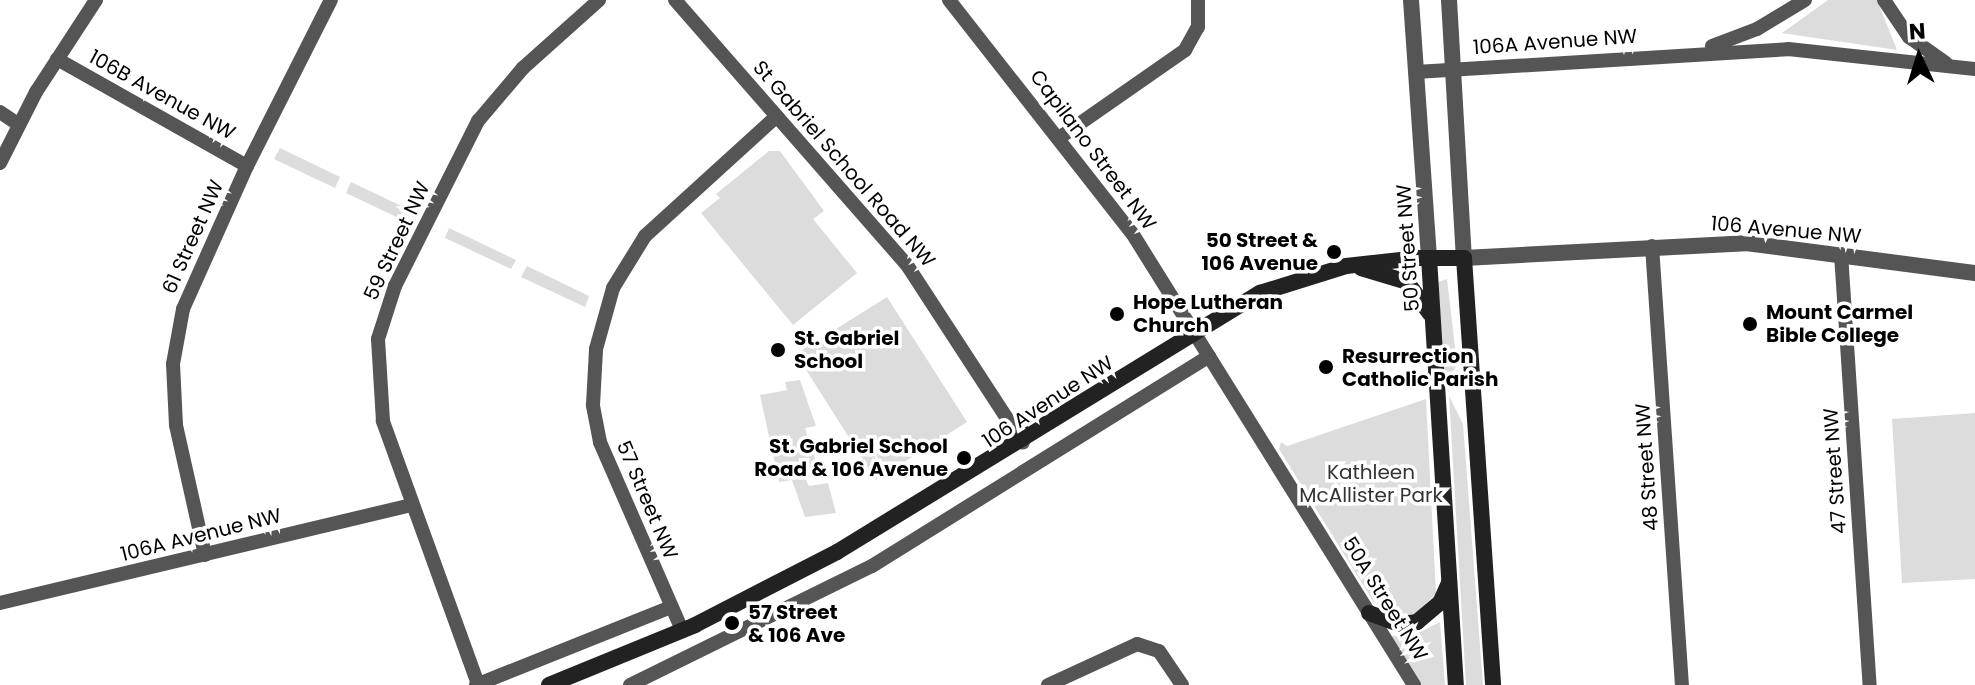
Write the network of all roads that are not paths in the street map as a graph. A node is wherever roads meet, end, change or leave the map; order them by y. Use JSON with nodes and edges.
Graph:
{"nodes":[{"id":1,"x":96,"y":0,"type":"edge"},
{"id":2,"x":331,"y":0,"type":"edge"},
{"id":3,"x":599,"y":0,"type":"edge"},
{"id":4,"x":675,"y":0,"type":"edge"},
{"id":5,"x":949,"y":0,"type":"edge"},
{"id":6,"x":1411,"y":0,"type":"edge"},
{"id":7,"x":1449,"y":0,"type":"edge"},
{"id":8,"x":1805,"y":0,"type":"edge"},
{"id":9,"x":1884,"y":0,"type":"edge"},
{"id":10,"x":1196,"y":3,"type":"edge"},
{"id":11,"x":1696,"y":52,"type":"junction"},
{"id":12,"x":57,"y":59,"type":"junction"},
{"id":13,"x":1954,"y":67,"type":"junction"},
{"id":14,"x":1453,"y":69,"type":"junction"},
{"id":15,"x":1975,"y":69,"type":"edge"},
{"id":16,"x":1416,"y":72,"type":"junction"},
{"id":17,"x":0,"y":112,"type":"edge"},
{"id":18,"x":777,"y":116,"type":"junction"},
{"id":19,"x":18,"y":124,"type":"junction"},
{"id":20,"x":1059,"y":138,"type":"junction"},
{"id":21,"x":0,"y":163,"type":"edge"},
{"id":22,"x":247,"y":166,"type":"junction"},
{"id":23,"x":1652,"y":246,"type":"junction"},
{"id":24,"x":1841,"y":254,"type":"junction"},
{"id":25,"x":1429,"y":258,"type":"junction"},
{"id":26,"x":1464,"y":258,"type":"junction"},
{"id":27,"x":1346,"y":266,"type":"junction"},
{"id":28,"x":1975,"y":273,"type":"edge"},
{"id":29,"x":1434,"y":323,"type":"junction"},
{"id":30,"x":1194,"y":332,"type":"junction"},
{"id":31,"x":1209,"y":356,"type":"junction"},
{"id":32,"x":1023,"y":443,"type":"junction"},
{"id":33,"x":412,"y":505,"type":"junction"},
{"id":34,"x":205,"y":555,"type":"junction"},
{"id":35,"x":1450,"y":582,"type":"junction"},
{"id":36,"x":0,"y":603,"type":"edge"},
{"id":37,"x":671,"y":607,"type":"junction"},
{"id":38,"x":1369,"y":613,"type":"junction"},
{"id":39,"x":682,"y":630,"type":"junction"},
{"id":40,"x":477,"y":685,"type":"edge"},
{"id":41,"x":549,"y":685,"type":"edge"},
{"id":42,"x":630,"y":685,"type":"edge"},
{"id":43,"x":1048,"y":685,"type":"edge"},
{"id":44,"x":1182,"y":685,"type":"edge"},
{"id":45,"x":1414,"y":685,"type":"edge"},
{"id":46,"x":1456,"y":685,"type":"edge"},
{"id":47,"x":1493,"y":685,"type":"edge"},
{"id":48,"x":1682,"y":685,"type":"edge"},
{"id":49,"x":1870,"y":685,"type":"edge"}],
"edges":[{"from":1,"to":12,"type":"street"},
{"from":2,"to":22,"type":"street","name":"61 Street NW"},
{"from":3,"to":33,"type":"street","name":"59 Street NW"},
{"from":4,"to":18,"type":"street","name":"St Gabriel School Road NW"},
{"from":5,"to":20,"type":"street","name":"Capilano Street NW"},
{"from":6,"to":16,"type":"street","name":"50 Street NW"},
{"from":7,"to":14,"type":"street"},
{"from":8,"to":11,"type":"street","name":"106A Avenue NW"},
{"from":9,"to":13,"type":"street"},
{"from":10,"to":20,"type":"street"},
{"from":11,"to":13,"type":"street","name":"106A Avenue NW"},
{"from":11,"to":14,"type":"street","name":"106A Avenue NW"},
{"from":12,"to":19,"type":"street"},
{"from":12,"to":22,"type":"street","name":"106B Avenue NW"},
{"from":13,"to":15,"type":"street","name":"106A Avenue NW"},
{"from":14,"to":16,"type":"street","name":"106A Avenue NW"},
{"from":14,"to":26,"type":"street"},
{"from":16,"to":25,"type":"street","name":"50 Street NW"},
{"from":17,"to":19,"type":"street"},
{"from":18,"to":32,"type":"street","name":"St Gabriel School Road NW"},
{"from":18,"to":37,"type":"street","name":"57 Street NW"},
{"from":19,"to":21,"type":"street"},
{"from":20,"to":30,"type":"street","name":"Capilano Street NW"},
{"from":22,"to":34,"type":"street","name":"61 Street NW"},
{"from":23,"to":24,"type":"street","name":"106 Avenue NW"},
{"from":23,"to":26,"type":"street","name":"106 Avenue NW"},
{"from":23,"to":48,"type":"street","name":"48 Street NW"},
{"from":24,"to":28,"type":"street","name":"106 Avenue NW"},
{"from":24,"to":49,"type":"street","name":"47 Street NW"},
{"from":25,"to":26,"type":"main road","name":"106 Avenue NW"},
{"from":25,"to":27,"type":"main road","name":"106 Avenue NW"},
{"from":25,"to":29,"type":"main road","name":"50 Street NW"},
{"from":26,"to":47,"type":"main road"},
{"from":27,"to":29,"type":"main road"},
{"from":27,"to":30,"type":"main road","name":"106 Avenue NW"},
{"from":29,"to":35,"type":"main road","name":"50 Street NW"},
{"from":30,"to":31,"type":"street","name":"50A Street NW"},
{"from":30,"to":32,"type":"main road","name":"106 Avenue NW"},
{"from":31,"to":38,"type":"street","name":"50A Street NW"},
{"from":31,"to":42,"type":"street"},
{"from":32,"to":39,"type":"main road","name":"106 Avenue NW"},
{"from":33,"to":34,"type":"street","name":"106A Avenue NW"},
{"from":33,"to":40,"type":"street","name":"59 Street NW"},
{"from":34,"to":36,"type":"street","name":"106A Avenue NW"},
{"from":35,"to":38,"type":"main road"},
{"from":35,"to":46,"type":"main road","name":"50 Street NW"},
{"from":37,"to":39,"type":"street","name":"57 Street NW"},
{"from":37,"to":40,"type":"street"},
{"from":38,"to":45,"type":"street","name":"50A Street NW"},
{"from":39,"to":41,"type":"main road","name":"106 Avenue NW"},
{"from":43,"to":44,"type":"street"}]}
